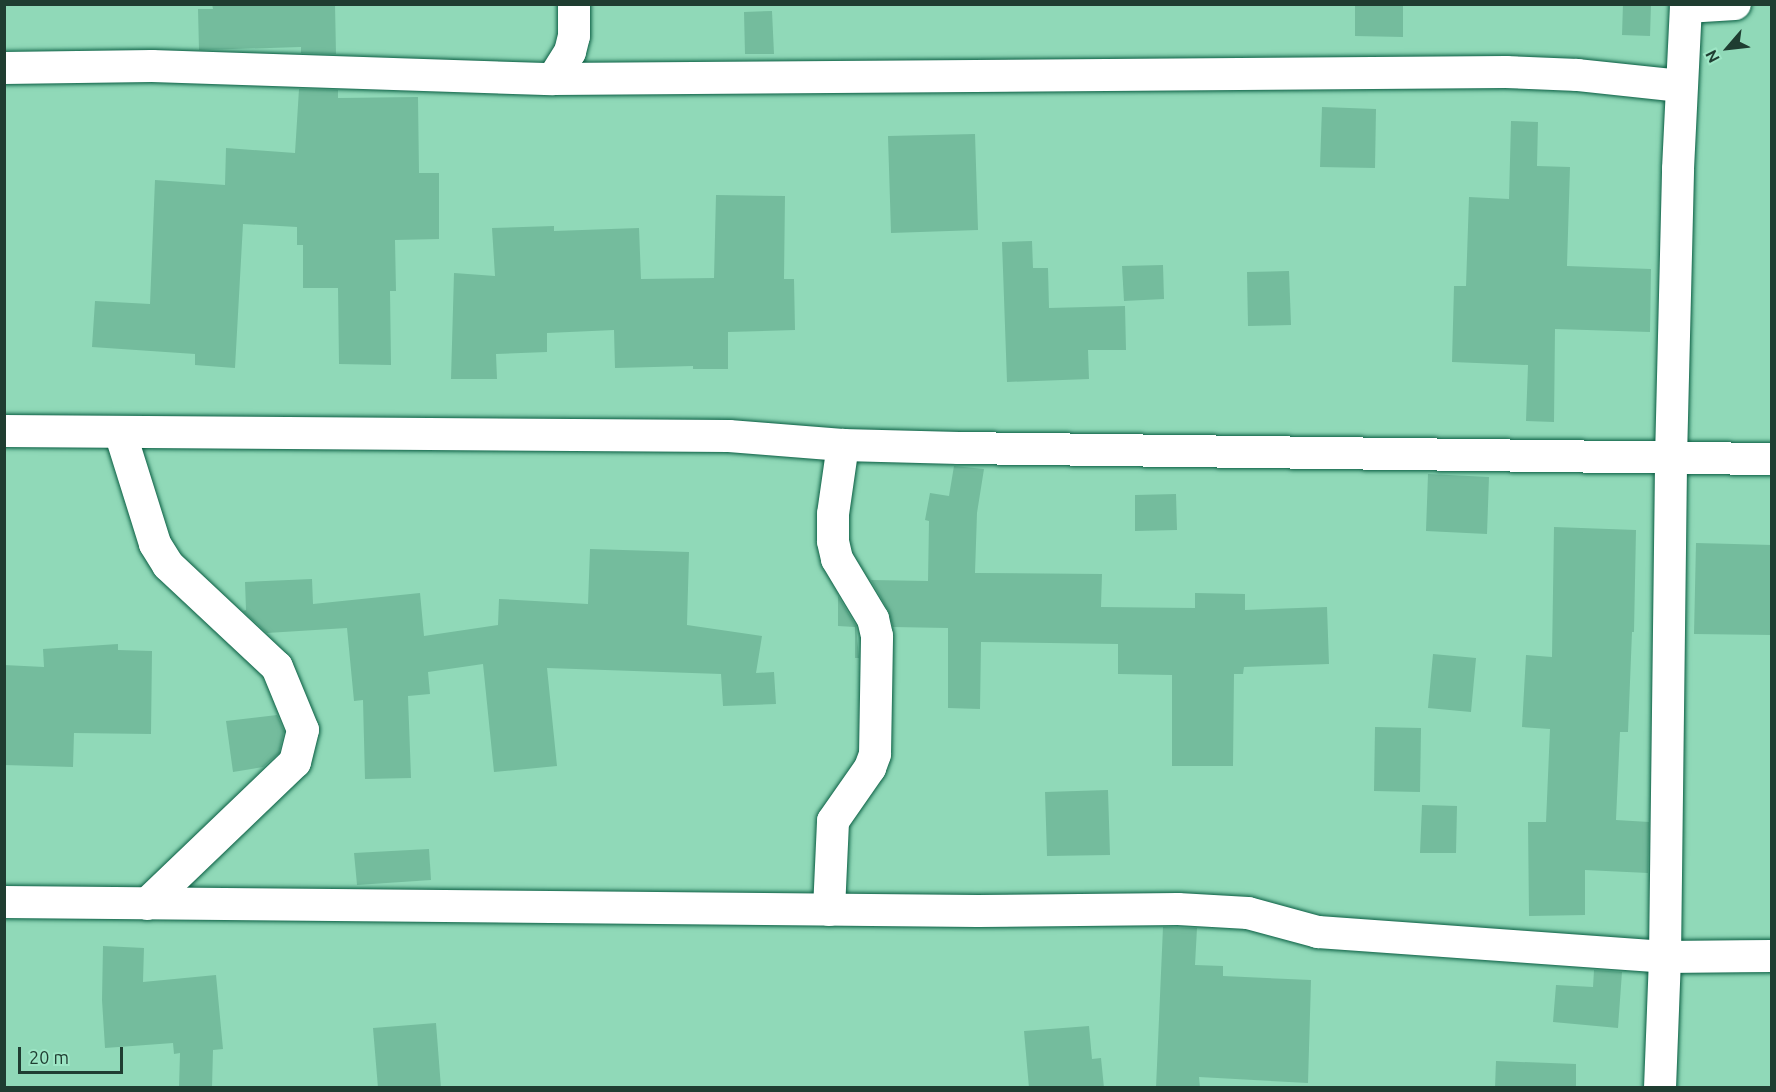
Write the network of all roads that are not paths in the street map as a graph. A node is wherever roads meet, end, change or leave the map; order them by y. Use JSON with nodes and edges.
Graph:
{"nodes":[{"id":1,"x":574,"y":4,"type":"edge"},
{"id":2,"x":1735,"y":4,"type":"edge"},
{"id":3,"x":1686,"y":6,"type":"edge"},
{"id":4,"x":4,"y":68,"type":"edge"},
{"id":5,"x":553,"y":79,"type":"junction"},
{"id":6,"x":1681,"y":86,"type":"junction"},
{"id":7,"x":4,"y":431,"type":"edge"},
{"id":8,"x":120,"y":432,"type":"junction"},
{"id":9,"x":843,"y":445,"type":"junction"},
{"id":10,"x":1671,"y":459,"type":"junction"},
{"id":11,"x":1772,"y":459,"type":"edge"},
{"id":12,"x":4,"y":902,"type":"edge"},
{"id":13,"x":147,"y":904,"type":"junction"},
{"id":14,"x":829,"y":910,"type":"junction"},
{"id":15,"x":1772,"y":956,"type":"edge"},
{"id":16,"x":1665,"y":957,"type":"junction"},
{"id":17,"x":1660,"y":1088,"type":"edge"}],
"edges":[{"from":1,"to":5,"type":"street"},
{"from":2,"to":3,"type":"street"},
{"from":3,"to":6,"type":"street"},
{"from":4,"to":5,"type":"street"},
{"from":5,"to":6,"type":"street"},
{"from":6,"to":10,"type":"street"},
{"from":7,"to":8,"type":"street"},
{"from":8,"to":9,"type":"street"},
{"from":8,"to":13,"type":"street"},
{"from":9,"to":10,"type":"street"},
{"from":9,"to":14,"type":"street"},
{"from":10,"to":11,"type":"street"},
{"from":10,"to":16,"type":"street"},
{"from":12,"to":13,"type":"street"},
{"from":13,"to":14,"type":"street"},
{"from":14,"to":16,"type":"street"},
{"from":15,"to":16,"type":"street"},
{"from":16,"to":17,"type":"street"}]}
